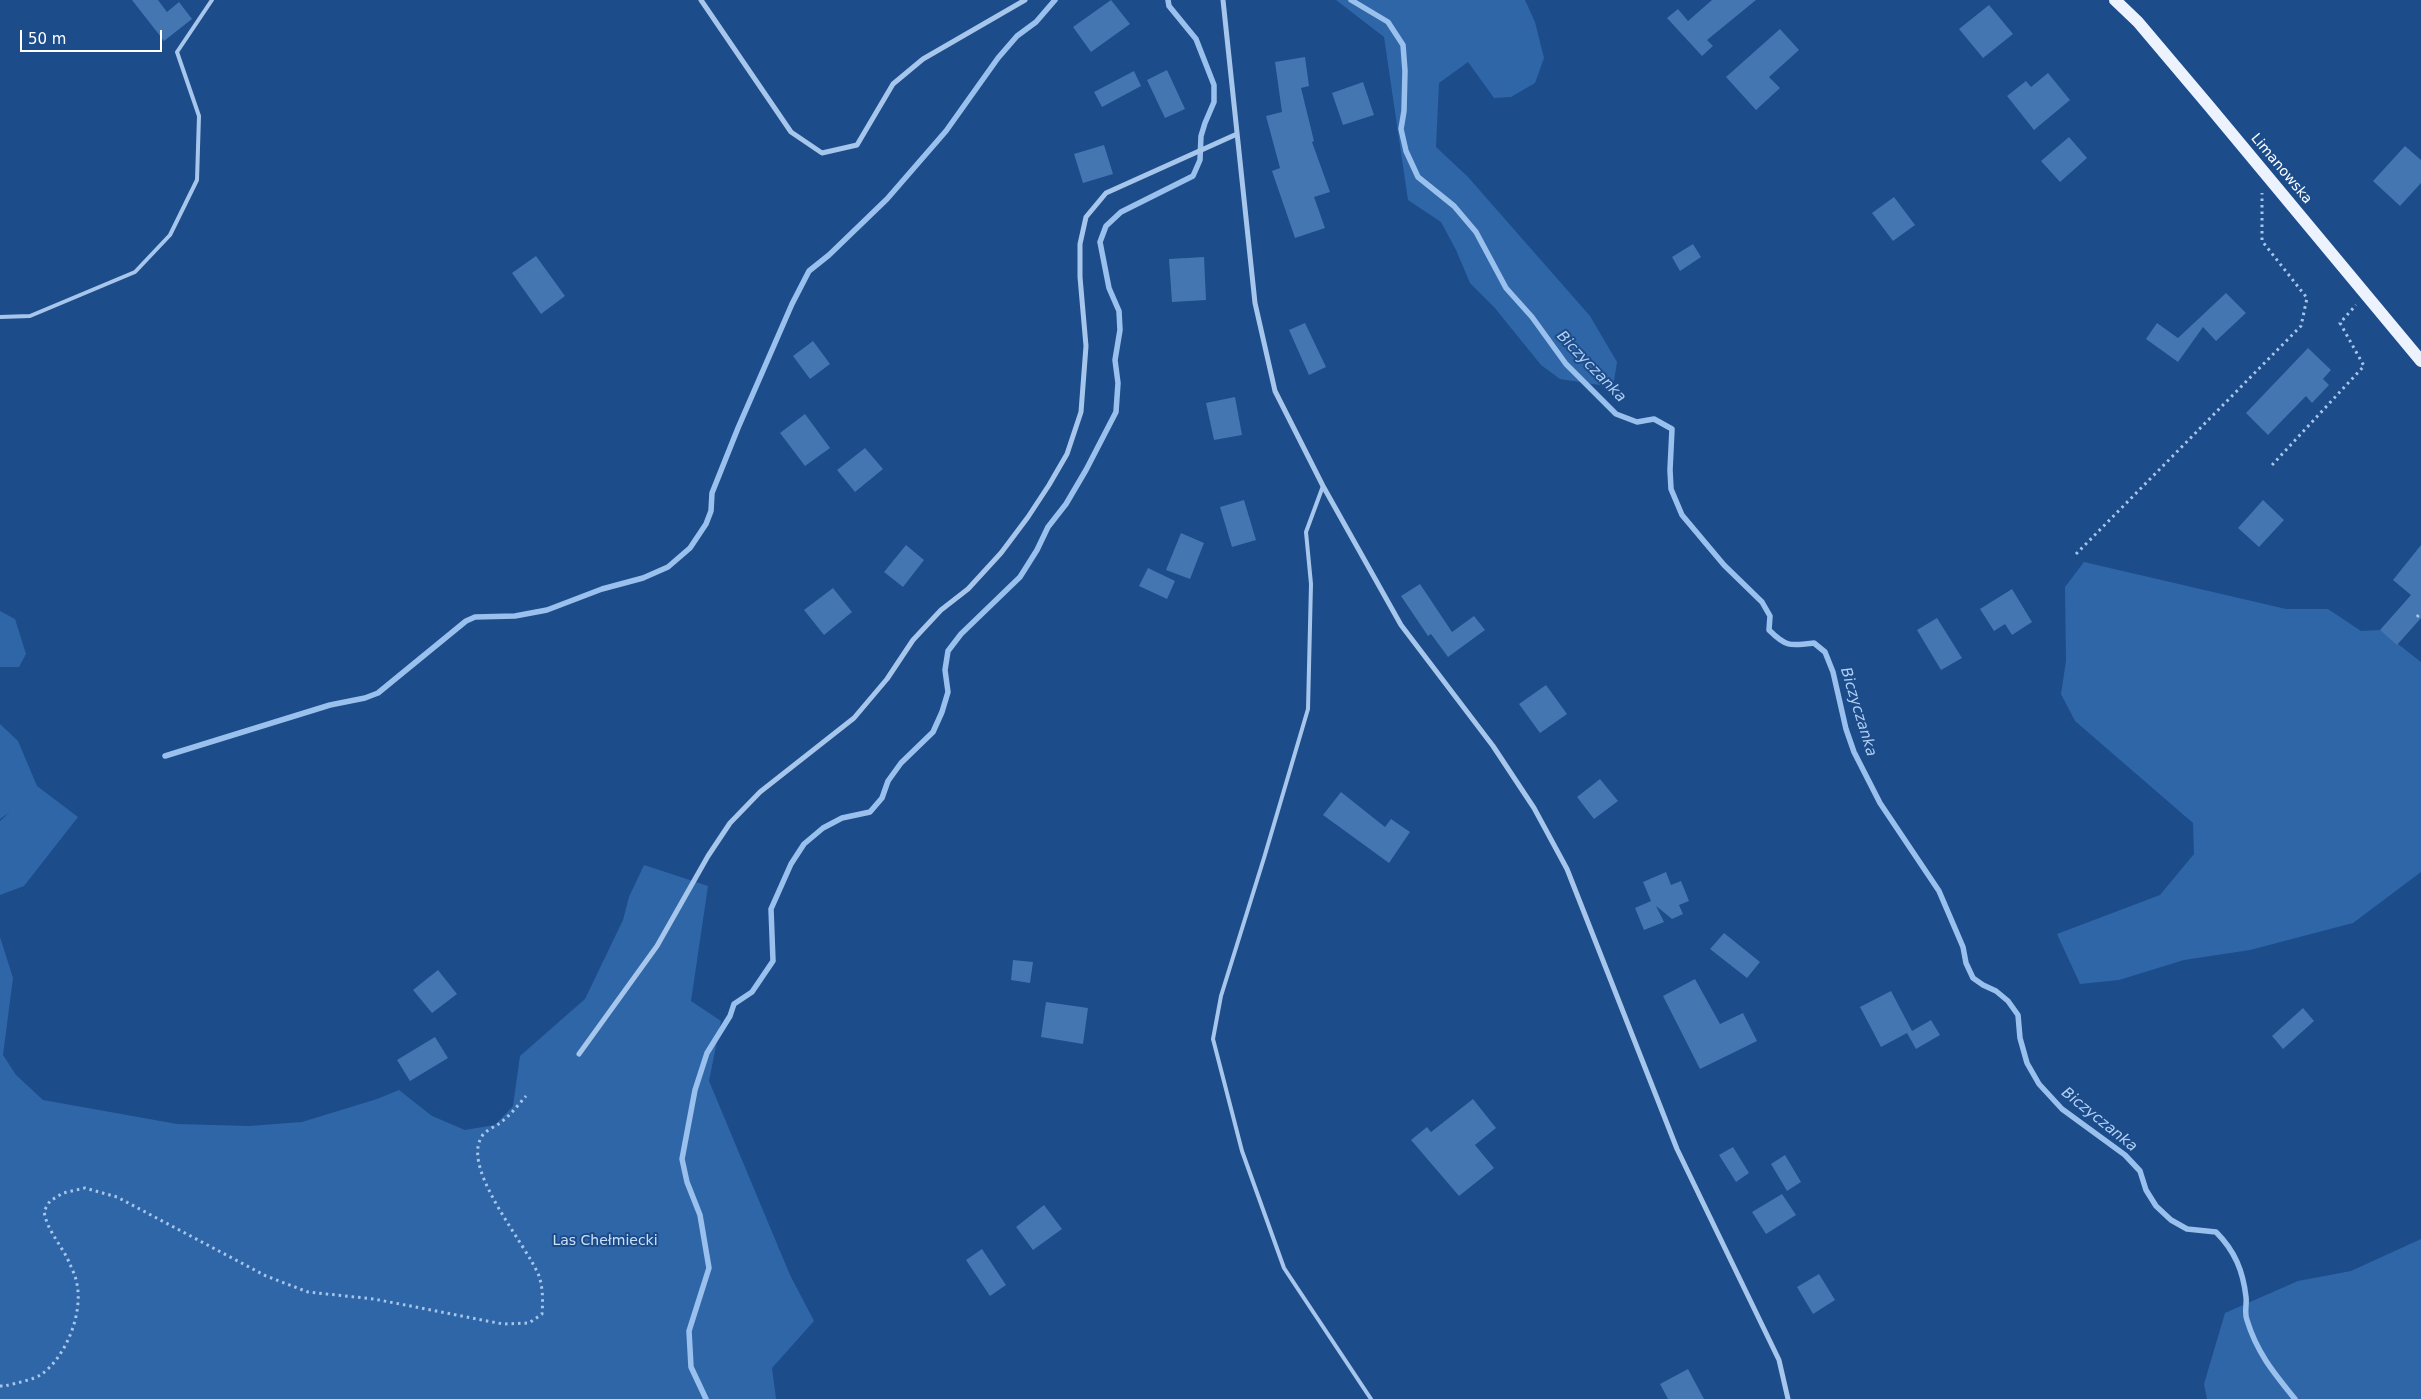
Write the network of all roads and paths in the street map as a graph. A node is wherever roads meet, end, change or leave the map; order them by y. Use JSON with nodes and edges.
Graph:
{"nodes":[{"id":1,"x":212,"y":0,"type":"edge"},
{"id":2,"x":701,"y":0,"type":"edge"},
{"id":3,"x":1025,"y":0,"type":"edge"},
{"id":4,"x":1223,"y":0,"type":"edge"},
{"id":5,"x":2115,"y":0,"type":"edge"},
{"id":6,"x":1237,"y":134,"type":"junction"},
{"id":7,"x":2270,"y":179,"type":"junction"},
{"id":8,"x":2365,"y":294,"type":"junction"},
{"id":9,"x":0,"y":317,"type":"edge"},
{"id":10,"x":2421,"y":361,"type":"edge"},
{"id":11,"x":2272,"y":465,"type":"dead end"},
{"id":12,"x":1323,"y":486,"type":"junction"},
{"id":13,"x":2076,"y":554,"type":"dead end"},
{"id":14,"x":2421,"y":612,"type":"edge"},
{"id":15,"x":2417,"y":617,"type":"dead end"},
{"id":16,"x":580,"y":1054,"type":"dead end"},
{"id":17,"x":526,"y":1096,"type":"dead end"},
{"id":18,"x":0,"y":1386,"type":"edge"},
{"id":19,"x":1371,"y":1399,"type":"edge"},
{"id":20,"x":1788,"y":1399,"type":"edge"}],
"edges":[{"from":1,"to":9,"type":"lane"},
{"from":2,"to":3,"type":"street"},
{"from":4,"to":6,"type":"street"},
{"from":5,"to":7,"type":"main road","name":"Limanowska"},
{"from":6,"to":12,"type":"street"},
{"from":6,"to":16,"type":"street"},
{"from":7,"to":8,"type":"main road","name":"Limanowska"},
{"from":7,"to":13,"type":"path"},
{"from":8,"to":10,"type":"main road","name":"Limanowska"},
{"from":8,"to":11,"type":"path"},
{"from":12,"to":19,"type":"lane"},
{"from":12,"to":20,"type":"street"},
{"from":14,"to":15,"type":"path"},
{"from":17,"to":18,"type":"path"}]}
